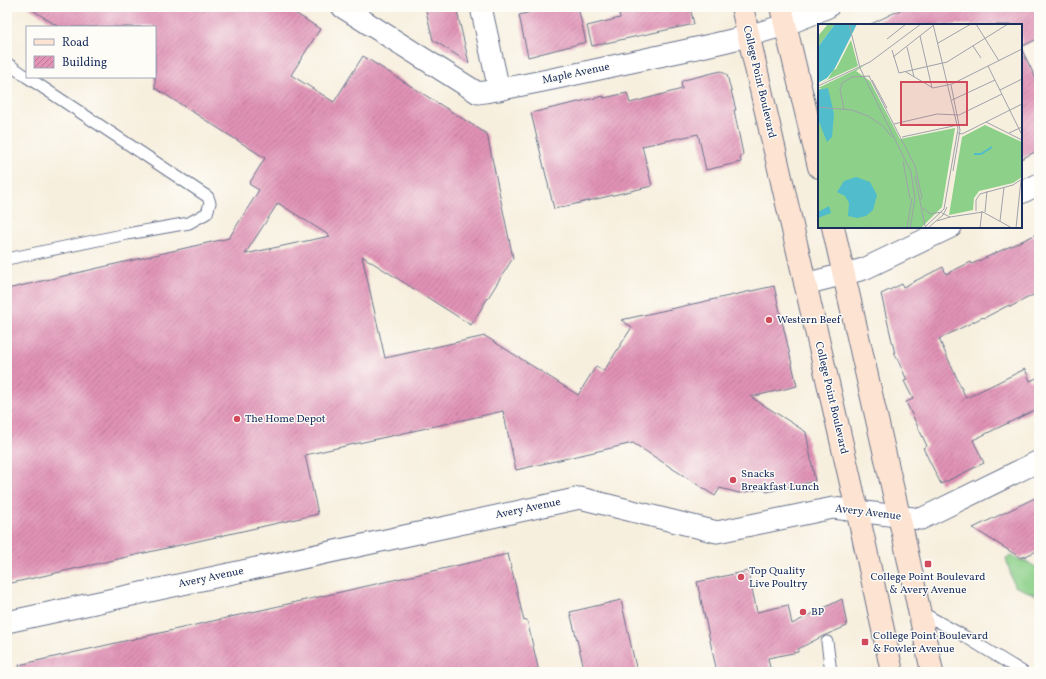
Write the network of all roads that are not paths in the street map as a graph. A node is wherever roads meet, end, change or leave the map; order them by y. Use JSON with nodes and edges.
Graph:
{"nodes":[{"id":1,"x":342,"y":7,"type":"edge"},
{"id":2,"x":481,"y":7,"type":"edge"},
{"id":3,"x":742,"y":7,"type":"edge"},
{"id":4,"x":828,"y":7,"type":"edge"},
{"id":5,"x":783,"y":15,"type":"edge"},
{"id":6,"x":748,"y":35,"type":"junction"},
{"id":7,"x":7,"y":63,"type":"edge"},
{"id":8,"x":26,"y":76,"type":"edge"},
{"id":9,"x":29,"y":78,"type":"edge"},
{"id":10,"x":499,"y":90,"type":"junction"},
{"id":11,"x":818,"y":163,"type":"edge"},
{"id":12,"x":1039,"y":184,"type":"edge"},
{"id":13,"x":1022,"y":192,"type":"edge"},
{"id":14,"x":833,"y":228,"type":"edge"},
{"id":15,"x":949,"y":228,"type":"edge"},
{"id":16,"x":7,"y":259,"type":"edge"},
{"id":17,"x":844,"y":274,"type":"junction"},
{"id":18,"x":805,"y":284,"type":"junction"},
{"id":19,"x":1039,"y":461,"type":"edge"},
{"id":20,"x":856,"y":511,"type":"junction"},
{"id":21,"x":898,"y":516,"type":"junction"},
{"id":22,"x":919,"y":611,"type":"junction"},
{"id":23,"x":7,"y":622,"type":"edge"},
{"id":24,"x":827,"y":642,"type":"dead end"},
{"id":25,"x":929,"y":671,"type":"edge"},
{"id":26,"x":831,"y":672,"type":"edge"},
{"id":27,"x":892,"y":672,"type":"edge"},
{"id":28,"x":1024,"y":672,"type":"edge"}],
"edges":[{"from":1,"to":10,"type":"street","name":"Maple Avenue"},
{"from":2,"to":10,"type":"street"},
{"from":3,"to":6,"type":"main road","name":"College Point Boulevard"},
{"from":4,"to":5,"type":"street","name":"Maple Avenue"},
{"from":5,"to":6,"type":"street","name":"Maple Avenue"},
{"from":5,"to":11,"type":"main road"},
{"from":6,"to":10,"type":"street","name":"Maple Avenue"},
{"from":6,"to":18,"type":"main road","name":"College Point Boulevard"},
{"from":7,"to":8,"type":"lane"},
{"from":9,"to":16,"type":"lane"},
{"from":12,"to":13,"type":"street"},
{"from":14,"to":17,"type":"main road"},
{"from":15,"to":17,"type":"street"},
{"from":17,"to":18,"type":"street"},
{"from":17,"to":21,"type":"main road"},
{"from":18,"to":20,"type":"main road","name":"College Point Boulevard"},
{"from":19,"to":21,"type":"street","name":"Avery Avenue"},
{"from":20,"to":21,"type":"street","name":"Avery Avenue"},
{"from":20,"to":23,"type":"street","name":"Avery Avenue"},
{"from":20,"to":27,"type":"main road","name":"College Point Boulevard"},
{"from":21,"to":22,"type":"main road"},
{"from":22,"to":25,"type":"main road"},
{"from":22,"to":28,"type":"lane"},
{"from":24,"to":26,"type":"lane"}]}
